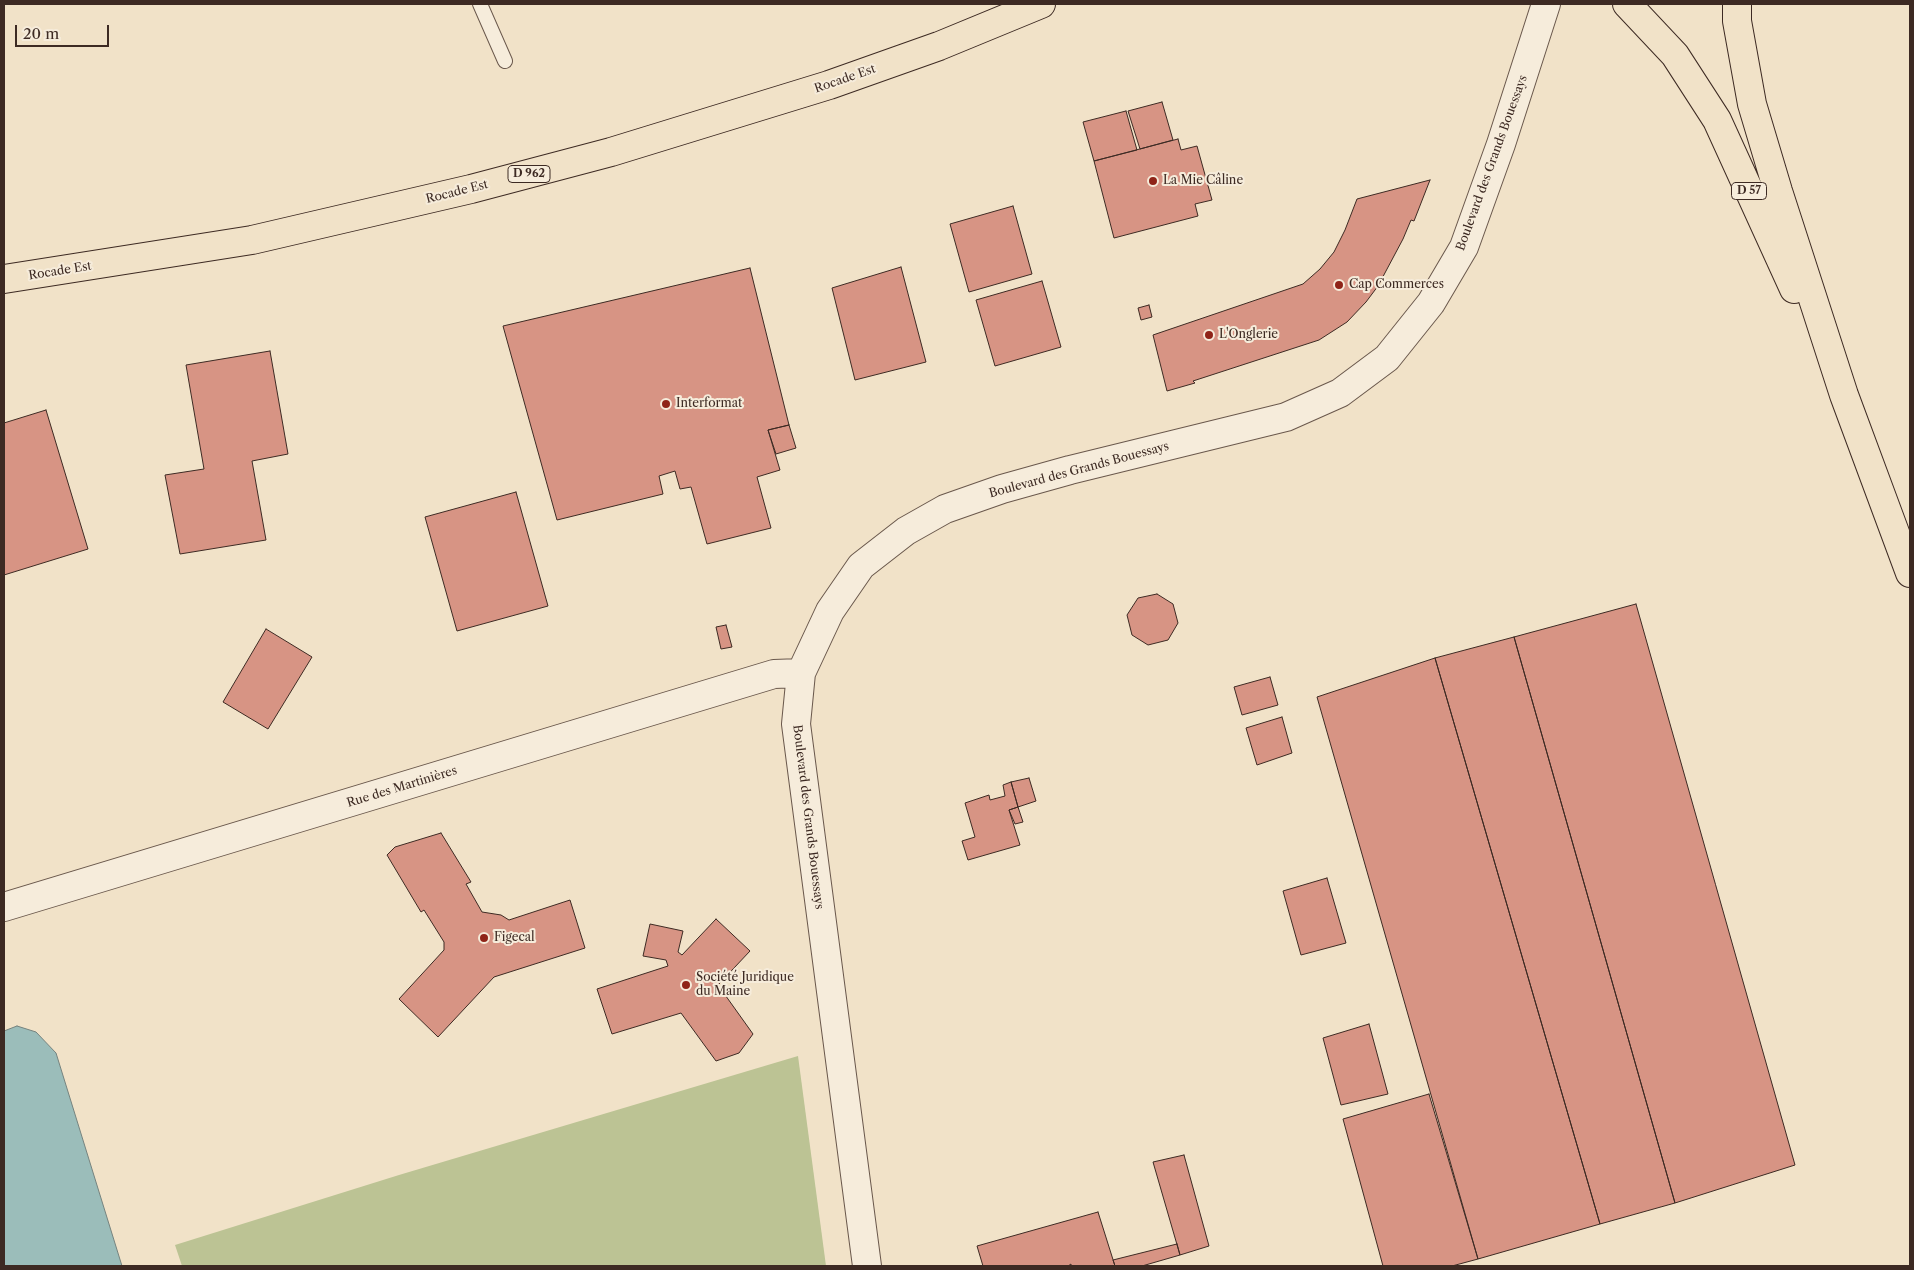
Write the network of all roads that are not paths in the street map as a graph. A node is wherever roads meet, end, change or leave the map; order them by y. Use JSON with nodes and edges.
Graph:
{"nodes":[{"id":1,"x":480,"y":4,"type":"edge"},
{"id":2,"x":1041,"y":4,"type":"edge"},
{"id":3,"x":1546,"y":4,"type":"edge"},
{"id":4,"x":1627,"y":4,"type":"edge"},
{"id":5,"x":1737,"y":4,"type":"edge"},
{"id":6,"x":506,"y":61,"type":"dead end"},
{"id":7,"x":4,"y":280,"type":"edge"},
{"id":8,"x":1844,"y":395,"type":"junction"},
{"id":9,"x":1910,"y":573,"type":"edge"},
{"id":10,"x":801,"y":673,"type":"junction"},
{"id":11,"x":4,"y":907,"type":"edge"},
{"id":12,"x":868,"y":1266,"type":"edge"}],
"edges":[{"from":1,"to":6,"type":"lane"},
{"from":2,"to":7,"type":"main road","name":"Rocade Est","number":"D 962"},
{"from":3,"to":10,"type":"street","name":"Boulevard des Grands Bouessays"},
{"from":4,"to":8,"type":"main road","number":"D 57"},
{"from":5,"to":8,"type":"main road","number":"D 57"},
{"from":8,"to":9,"type":"main road","number":"D 57"},
{"from":10,"to":11,"type":"street","name":"Rue des Martinières"},
{"from":10,"to":12,"type":"street","name":"Boulevard des Grands Bouessays"}]}
